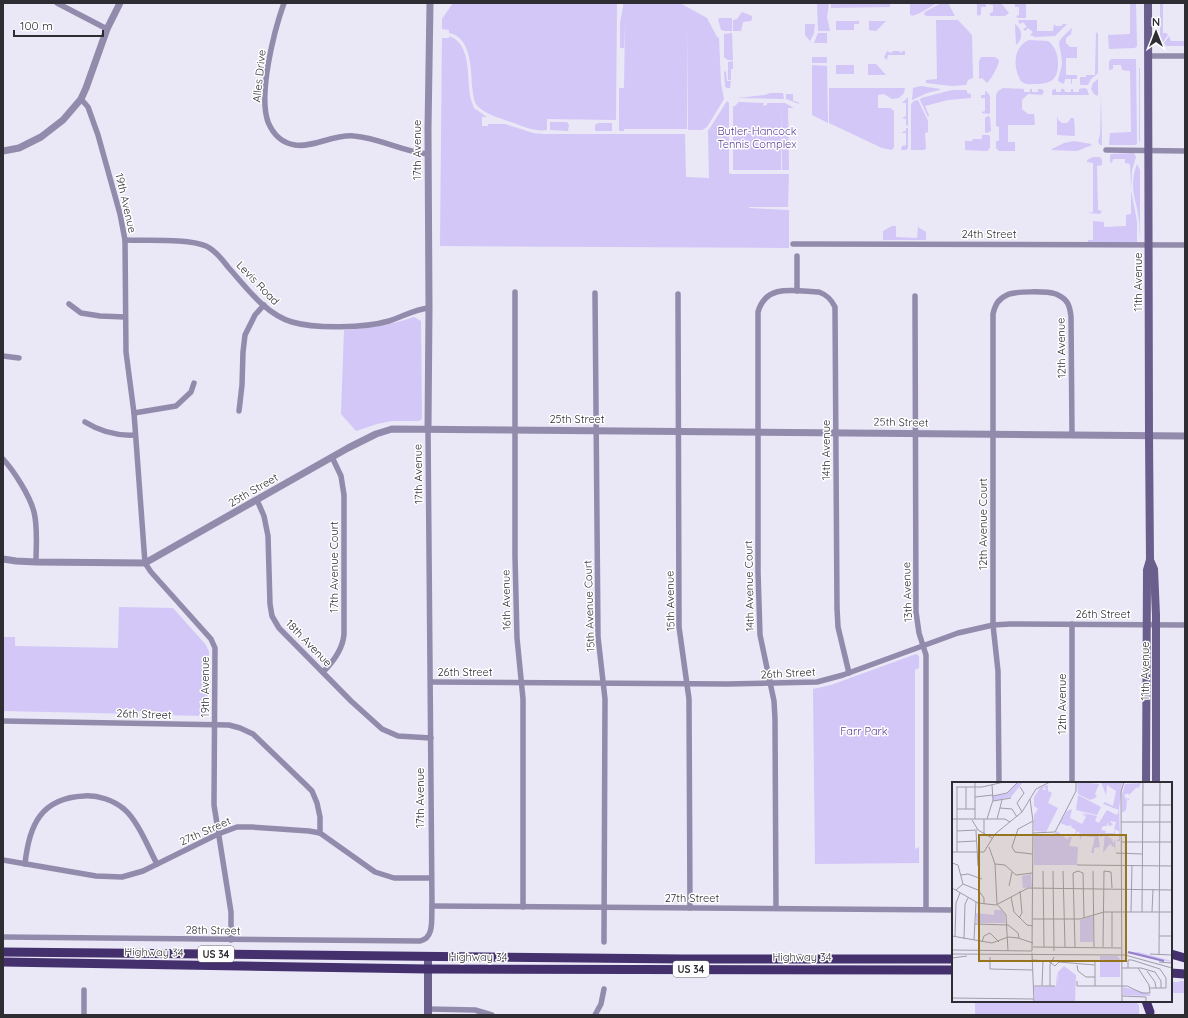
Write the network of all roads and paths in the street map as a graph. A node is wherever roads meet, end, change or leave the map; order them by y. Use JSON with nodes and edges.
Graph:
{"nodes":[{"id":1,"x":57,"y":3,"type":"edge"},
{"id":2,"x":120,"y":3,"type":"edge"},
{"id":3,"x":284,"y":3,"type":"edge"},
{"id":4,"x":430,"y":3,"type":"edge"},
{"id":5,"x":1148,"y":3,"type":"edge"},
{"id":6,"x":107,"y":29,"type":"junction"},
{"id":7,"x":1148,"y":56,"type":"junction"},
{"id":8,"x":1185,"y":56,"type":"edge"},
{"id":9,"x":81,"y":99,"type":"junction"},
{"id":10,"x":1106,"y":150,"type":"dead end"},
{"id":11,"x":1149,"y":150,"type":"junction"},
{"id":12,"x":1185,"y":150,"type":"edge"},
{"id":13,"x":3,"y":151,"type":"edge"},
{"id":14,"x":428,"y":154,"type":"junction"},
{"id":15,"x":125,"y":240,"type":"junction"},
{"id":16,"x":793,"y":244,"type":"dead end"},
{"id":17,"x":1149,"y":244,"type":"junction"},
{"id":18,"x":1185,"y":245,"type":"edge"},
{"id":19,"x":797,"y":256,"type":"dead end"},
{"id":20,"x":797,"y":291,"type":"junction"},
{"id":21,"x":515,"y":292,"type":"dead end"},
{"id":22,"x":595,"y":293,"type":"dead end"},
{"id":23,"x":1030,"y":293,"type":"joint"},
{"id":24,"x":678,"y":294,"type":"dead end"},
{"id":25,"x":915,"y":296,"type":"dead end"},
{"id":26,"x":69,"y":304,"type":"dead end"},
{"id":27,"x":264,"y":305,"type":"junction"},
{"id":28,"x":429,"y":308,"type":"junction"},
{"id":29,"x":125,"y":317,"type":"junction"},
{"id":30,"x":3,"y":356,"type":"edge"},
{"id":31,"x":19,"y":358,"type":"dead end"},
{"id":32,"x":194,"y":383,"type":"dead end"},
{"id":33,"x":239,"y":411,"type":"dead end"},
{"id":34,"x":134,"y":413,"type":"junction"},
{"id":35,"x":85,"y":422,"type":"dead end"},
{"id":36,"x":428,"y":429,"type":"junction"},
{"id":37,"x":515,"y":430,"type":"junction"},
{"id":38,"x":596,"y":430,"type":"junction"},
{"id":39,"x":678,"y":432,"type":"junction"},
{"id":40,"x":759,"y":432,"type":"junction"},
{"id":41,"x":836,"y":432,"type":"junction"},
{"id":42,"x":915,"y":433,"type":"junction"},
{"id":43,"x":993,"y":434,"type":"junction"},
{"id":44,"x":1072,"y":434,"type":"junction"},
{"id":45,"x":135,"y":435,"type":"junction"},
{"id":46,"x":1149,"y":435,"type":"junction"},
{"id":47,"x":1185,"y":436,"type":"edge"},
{"id":48,"x":332,"y":457,"type":"junction"},
{"id":49,"x":3,"y":459,"type":"edge"},
{"id":50,"x":257,"y":500,"type":"junction"},
{"id":51,"x":3,"y":559,"type":"edge"},
{"id":52,"x":1150,"y":560,"type":"junction"},
{"id":53,"x":36,"y":562,"type":"junction"},
{"id":54,"x":145,"y":563,"type":"junction"},
{"id":55,"x":1072,"y":624,"type":"junction"},
{"id":56,"x":1146,"y":624,"type":"junction"},
{"id":57,"x":1156,"y":624,"type":"junction"},
{"id":58,"x":993,"y":625,"type":"junction"},
{"id":59,"x":1185,"y":625,"type":"edge"},
{"id":60,"x":924,"y":645,"type":"junction"},
{"id":61,"x":323,"y":672,"type":"junction"},
{"id":62,"x":849,"y":673,"type":"junction"},
{"id":63,"x":431,"y":682,"type":"junction"},
{"id":64,"x":522,"y":682,"type":"junction"},
{"id":65,"x":604,"y":683,"type":"junction"},
{"id":66,"x":687,"y":684,"type":"junction"},
{"id":67,"x":770,"y":684,"type":"junction"},
{"id":68,"x":3,"y":721,"type":"edge"},
{"id":69,"x":215,"y":726,"type":"junction"},
{"id":70,"x":431,"y":738,"type":"junction"},
{"id":71,"x":999,"y":782,"type":"edge"},
{"id":72,"x":1072,"y":782,"type":"edge"},
{"id":73,"x":1146,"y":782,"type":"edge"},
{"id":74,"x":1156,"y":782,"type":"edge"},
{"id":75,"x":320,"y":833,"type":"junction"},
{"id":76,"x":218,"y":834,"type":"junction"},
{"id":77,"x":3,"y":860,"type":"edge"},
{"id":78,"x":24,"y":864,"type":"junction"},
{"id":79,"x":157,"y":864,"type":"junction"},
{"id":80,"x":432,"y":878,"type":"junction"},
{"id":81,"x":432,"y":906,"type":"junction"},
{"id":82,"x":523,"y":907,"type":"junction"},
{"id":83,"x":605,"y":907,"type":"junction"},
{"id":84,"x":690,"y":908,"type":"junction"},
{"id":85,"x":776,"y":908,"type":"junction"},
{"id":86,"x":926,"y":909,"type":"junction"},
{"id":87,"x":952,"y":910,"type":"edge"},
{"id":88,"x":3,"y":937,"type":"edge"},
{"id":89,"x":231,"y":940,"type":"junction"},
{"id":90,"x":423,"y":941,"type":"joint"},
{"id":91,"x":604,"y":942,"type":"dead end"},
{"id":92,"x":3,"y":952,"type":"edge"},
{"id":93,"x":1172,"y":954,"type":"edge"},
{"id":94,"x":428,"y":956,"type":"junction"},
{"id":95,"x":952,"y":958,"type":"edge"},
{"id":96,"x":1185,"y":959,"type":"edge"},
{"id":97,"x":1172,"y":960,"type":"edge"},
{"id":98,"x":3,"y":962,"type":"edge"},
{"id":99,"x":46,"y":962,"type":"junction"},
{"id":100,"x":3,"y":967,"type":"edge"},
{"id":101,"x":428,"y":969,"type":"junction"},
{"id":102,"x":952,"y":970,"type":"edge"},
{"id":103,"x":1172,"y":973,"type":"edge"},
{"id":104,"x":1185,"y":974,"type":"edge"},
{"id":105,"x":1172,"y":979,"type":"edge"},
{"id":106,"x":1185,"y":980,"type":"edge"},
{"id":107,"x":604,"y":989,"type":"dead end"},
{"id":108,"x":84,"y":990,"type":"dead end"},
{"id":109,"x":1146,"y":1002,"type":"edge"},
{"id":110,"x":1151,"y":1002,"type":"edge"},
{"id":111,"x":428,"y":1012,"type":"edge"},
{"id":112,"x":1150,"y":1013,"type":"edge"},
{"id":113,"x":84,"y":1015,"type":"edge"},
{"id":114,"x":492,"y":1015,"type":"edge"},
{"id":115,"x":595,"y":1015,"type":"edge"}],
"edges":[{"from":1,"to":6,"type":"street"},
{"from":2,"to":6,"type":"street"},
{"from":3,"to":14,"type":"street","name":"Alles Drive"},
{"from":4,"to":14,"type":"street","name":"17th Avenue"},
{"from":5,"to":7,"type":"main road","name":"11th Avenue"},
{"from":6,"to":9,"type":"street"},
{"from":7,"to":8,"type":"street"},
{"from":7,"to":11,"type":"main road","name":"11th Avenue"},
{"from":9,"to":13,"type":"street"},
{"from":9,"to":15,"type":"street","name":"19th Avenue"},
{"from":10,"to":11,"type":"street"},
{"from":11,"to":12,"type":"street"},
{"from":11,"to":17,"type":"main road","name":"11th Avenue"},
{"from":14,"to":28,"type":"street","name":"17th Avenue"},
{"from":15,"to":27,"type":"street","name":"Levis Road"},
{"from":15,"to":29,"type":"street","name":"19th Avenue"},
{"from":16,"to":17,"type":"street","name":"24th Street"},
{"from":17,"to":18,"type":"street","name":"24th Street"},
{"from":17,"to":46,"type":"main road","name":"11th Avenue"},
{"from":19,"to":20,"type":"street"},
{"from":20,"to":40,"type":"street","name":"14th Avenue Court"},
{"from":20,"to":41,"type":"street","name":"14th Avenue"},
{"from":21,"to":37,"type":"street","name":"16th Avenue"},
{"from":22,"to":38,"type":"street","name":"15th Avenue Court"},
{"from":23,"to":43,"type":"street","name":"12th Avenue Court"},
{"from":23,"to":44,"type":"street","name":"12th Avenue"},
{"from":24,"to":39,"type":"street","name":"15th Avenue"},
{"from":25,"to":42,"type":"street","name":"13th Avenue"},
{"from":26,"to":29,"type":"street"},
{"from":27,"to":28,"type":"street","name":"Levis Road"},
{"from":27,"to":33,"type":"street"},
{"from":28,"to":36,"type":"street","name":"17th Avenue"},
{"from":29,"to":34,"type":"street","name":"19th Avenue"},
{"from":30,"to":31,"type":"street"},
{"from":32,"to":34,"type":"street"},
{"from":34,"to":45,"type":"street","name":"19th Avenue"},
{"from":35,"to":45,"type":"street"},
{"from":36,"to":37,"type":"street","name":"25th Street"},
{"from":36,"to":48,"type":"street","name":"25th Street"},
{"from":36,"to":63,"type":"street","name":"17th Avenue"},
{"from":37,"to":38,"type":"street","name":"25th Street"},
{"from":37,"to":64,"type":"street","name":"16th Avenue"},
{"from":38,"to":39,"type":"street","name":"25th Street"},
{"from":38,"to":65,"type":"street","name":"15th Avenue Court"},
{"from":39,"to":40,"type":"street","name":"25th Street"},
{"from":39,"to":66,"type":"street","name":"15th Avenue"},
{"from":40,"to":41,"type":"street","name":"25th Street"},
{"from":40,"to":67,"type":"street","name":"14th Avenue Court"},
{"from":41,"to":42,"type":"street","name":"25th Street"},
{"from":41,"to":62,"type":"street","name":"14th Avenue"},
{"from":42,"to":43,"type":"street","name":"25th Street"},
{"from":42,"to":60,"type":"street","name":"13th Avenue"},
{"from":43,"to":44,"type":"street","name":"25th Street"},
{"from":43,"to":58,"type":"street","name":"12th Avenue Court"},
{"from":44,"to":46,"type":"street","name":"25th Street"},
{"from":45,"to":54,"type":"street","name":"19th Avenue"},
{"from":46,"to":47,"type":"street","name":"25th Street"},
{"from":46,"to":52,"type":"main road","name":"11th Avenue"},
{"from":48,"to":50,"type":"street","name":"25th Street"},
{"from":48,"to":61,"type":"street","name":"17th Avenue Court"},
{"from":49,"to":53,"type":"street"},
{"from":50,"to":54,"type":"street","name":"25th Street"},
{"from":50,"to":61,"type":"street","name":"18th Avenue"},
{"from":51,"to":53,"type":"street","name":"25th Street"},
{"from":52,"to":56,"type":"main road","name":"11th Avenue"},
{"from":52,"to":57,"type":"main road","name":"11th Avenue"},
{"from":53,"to":54,"type":"street","name":"25th Street"},
{"from":54,"to":69,"type":"street","name":"19th Avenue"},
{"from":55,"to":56,"type":"street","name":"26th Street"},
{"from":55,"to":58,"type":"street","name":"26th Street"},
{"from":55,"to":72,"type":"street","name":"12th Avenue"},
{"from":56,"to":57,"type":"street","name":"26th Street"},
{"from":56,"to":73,"type":"main road","name":"11th Avenue"},
{"from":57,"to":59,"type":"street","name":"26th Street"},
{"from":57,"to":74,"type":"main road","name":"11th Avenue"},
{"from":58,"to":60,"type":"street","name":"26th Street"},
{"from":58,"to":71,"type":"street","name":"12th Avenue Court"},
{"from":60,"to":62,"type":"street","name":"26th Street"},
{"from":60,"to":86,"type":"street","name":"13th Avenue"},
{"from":61,"to":70,"type":"street","name":"18th Avenue"},
{"from":62,"to":67,"type":"street","name":"26th Street"},
{"from":63,"to":64,"type":"street","name":"26th Street"},
{"from":63,"to":70,"type":"street","name":"17th Avenue"},
{"from":64,"to":65,"type":"street","name":"26th Street"},
{"from":64,"to":82,"type":"street","name":"16th Avenue"},
{"from":65,"to":66,"type":"street","name":"26th Street"},
{"from":65,"to":83,"type":"street","name":"15th Avenue Court"},
{"from":66,"to":67,"type":"street","name":"26th Street"},
{"from":66,"to":84,"type":"street","name":"15th Avenue"},
{"from":67,"to":85,"type":"street","name":"14th Avenue Court"},
{"from":68,"to":69,"type":"street","name":"26th Street"},
{"from":69,"to":75,"type":"street","name":"26th Street"},
{"from":69,"to":76,"type":"street","name":"19th Avenue"},
{"from":70,"to":80,"type":"street","name":"17th Avenue"},
{"from":75,"to":76,"type":"street","name":"27th Street"},
{"from":75,"to":80,"type":"street","name":"27th Street"},
{"from":76,"to":79,"type":"street","name":"27th Street"},
{"from":76,"to":89,"type":"street","name":"19th Avenue"},
{"from":77,"to":78,"type":"street","name":"27th Street"},
{"from":78,"to":79,"type":"street","name":"27th Street"},
{"from":78,"to":79,"type":"street"},
{"from":80,"to":81,"type":"street","name":"17th Avenue"},
{"from":81,"to":82,"type":"street","name":"27th Street"},
{"from":81,"to":90,"type":"street","name":"17th Avenue"},
{"from":82,"to":83,"type":"street","name":"27th Street"},
{"from":83,"to":84,"type":"street","name":"27th Street"},
{"from":83,"to":91,"type":"street","name":"15th Avenue Court"},
{"from":84,"to":85,"type":"street","name":"27th Street"},
{"from":85,"to":86,"type":"street","name":"27th Street"},
{"from":86,"to":87,"type":"street","name":"27th Street"},
{"from":88,"to":89,"type":"street","name":"28th Street"},
{"from":89,"to":90,"type":"street","name":"28th Street"},
{"from":92,"to":94,"type":"highway","name":"Highway 34","number":"US 34"},
{"from":93,"to":96,"type":"highway"},
{"from":94,"to":95,"type":"highway","name":"Highway 34","number":"US 34"},
{"from":94,"to":101,"type":"main road"},
{"from":96,"to":97,"type":"highway"},
{"from":98,"to":99,"type":"highway","name":"Highway 34","number":"US 34"},
{"from":99,"to":100,"type":"highway"},
{"from":99,"to":101,"type":"highway","name":"Highway 34","number":"US 34"},
{"from":101,"to":102,"type":"highway","name":"Highway 34","number":"US 34"},
{"from":101,"to":111,"type":"main road"},
{"from":103,"to":104,"type":"highway"},
{"from":105,"to":106,"type":"highway"},
{"from":107,"to":115,"type":"street"},
{"from":108,"to":113,"type":"street"},
{"from":109,"to":112,"type":"highway"},
{"from":110,"to":112,"type":"highway"},
{"from":111,"to":114,"type":"street"}]}
